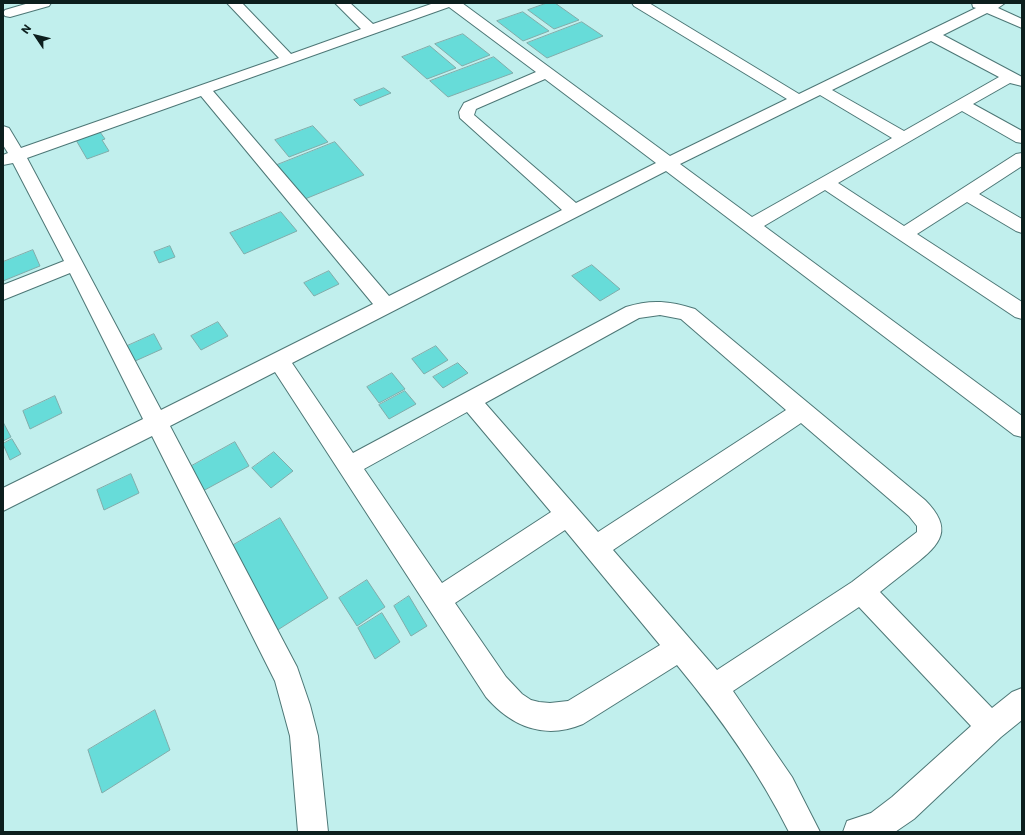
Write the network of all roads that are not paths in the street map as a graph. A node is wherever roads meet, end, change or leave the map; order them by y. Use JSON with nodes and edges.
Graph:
{"nodes":[{"id":1,"x":44,"y":3,"type":"edge"},
{"id":2,"x":234,"y":3,"type":"edge"},
{"id":3,"x":342,"y":3,"type":"edge"},
{"id":4,"x":447,"y":3,"type":"edge"},
{"id":5,"x":453,"y":3,"type":"edge"},
{"id":6,"x":639,"y":3,"type":"edge"},
{"id":7,"x":988,"y":5,"type":"edge"},
{"id":8,"x":10,"y":13,"type":"dead end"},
{"id":9,"x":1022,"y":24,"type":"edge"},
{"id":10,"x":371,"y":30,"type":"junction"},
{"id":11,"x":931,"y":35,"type":"junction"},
{"id":12,"x":288,"y":59,"type":"junction"},
{"id":13,"x":546,"y":73,"type":"junction"},
{"id":14,"x":1016,"y":80,"type":"edge"},
{"id":15,"x":203,"y":89,"type":"junction"},
{"id":16,"x":820,"y":90,"type":"junction"},
{"id":17,"x":799,"y":100,"type":"junction"},
{"id":18,"x":963,"y":105,"type":"junction"},
{"id":19,"x":3,"y":131,"type":"edge"},
{"id":20,"x":904,"y":138,"type":"junction"},
{"id":21,"x":1022,"y":138,"type":"edge"},
{"id":22,"x":10,"y":158,"type":"edge"},
{"id":23,"x":1022,"y":158,"type":"edge"},
{"id":24,"x":668,"y":164,"type":"junction"},
{"id":25,"x":826,"y":183,"type":"junction"},
{"id":26,"x":967,"y":194,"type":"junction"},
{"id":27,"x":575,"y":211,"type":"junction"},
{"id":28,"x":750,"y":226,"type":"junction"},
{"id":29,"x":1022,"y":227,"type":"edge"},
{"id":30,"x":904,"y":234,"type":"junction"},
{"id":31,"x":75,"y":264,"type":"junction"},
{"id":32,"x":3,"y":293,"type":"edge"},
{"id":33,"x":387,"y":307,"type":"junction"},
{"id":34,"x":1022,"y":312,"type":"edge"},
{"id":35,"x":279,"y":361,"type":"junction"},
{"id":36,"x":470,"y":400,"type":"junction"},
{"id":37,"x":801,"y":411,"type":"junction"},
{"id":38,"x":1018,"y":420,"type":"edge"},
{"id":39,"x":157,"y":423,"type":"junction"},
{"id":40,"x":349,"y":466,"type":"junction"},
{"id":41,"x":3,"y":500,"type":"edge"},
{"id":42,"x":567,"y":515,"type":"junction"},
{"id":43,"x":595,"y":548,"type":"junction"},
{"id":44,"x":861,"y":591,"type":"junction"},
{"id":45,"x":438,"y":600,"type":"junction"},
{"id":46,"x":680,"y":648,"type":"junction"},
{"id":47,"x":714,"y":688,"type":"junction"},
{"id":48,"x":1022,"y":702,"type":"edge"},
{"id":49,"x":991,"y":727,"type":"junction"},
{"id":50,"x":314,"y":832,"type":"edge"},
{"id":51,"x":805,"y":832,"type":"edge"},
{"id":52,"x":858,"y":832,"type":"edge"}],
"edges":[{"from":1,"to":8,"type":"street"},
{"from":2,"to":12,"type":"street"},
{"from":3,"to":10,"type":"street"},
{"from":4,"to":10,"type":"street"},
{"from":5,"to":13,"type":"street"},
{"from":6,"to":17,"type":"street"},
{"from":7,"to":9,"type":"street"},
{"from":7,"to":11,"type":"street"},
{"from":10,"to":12,"type":"street"},
{"from":11,"to":14,"type":"street"},
{"from":11,"to":16,"type":"street"},
{"from":12,"to":15,"type":"street"},
{"from":13,"to":24,"type":"street"},
{"from":13,"to":27,"type":"street"},
{"from":14,"to":18,"type":"street"},
{"from":15,"to":22,"type":"street"},
{"from":15,"to":33,"type":"street"},
{"from":16,"to":17,"type":"street"},
{"from":16,"to":20,"type":"street"},
{"from":17,"to":24,"type":"street"},
{"from":18,"to":20,"type":"street"},
{"from":18,"to":21,"type":"street"},
{"from":19,"to":22,"type":"street"},
{"from":20,"to":25,"type":"street"},
{"from":22,"to":31,"type":"street"},
{"from":23,"to":26,"type":"street"},
{"from":24,"to":27,"type":"street"},
{"from":24,"to":28,"type":"street"},
{"from":25,"to":28,"type":"street"},
{"from":25,"to":30,"type":"street"},
{"from":26,"to":29,"type":"street"},
{"from":26,"to":30,"type":"street"},
{"from":27,"to":33,"type":"street"},
{"from":28,"to":38,"type":"street"},
{"from":30,"to":34,"type":"street"},
{"from":31,"to":32,"type":"street"},
{"from":31,"to":39,"type":"street"},
{"from":33,"to":35,"type":"street"},
{"from":35,"to":39,"type":"street"},
{"from":35,"to":40,"type":"street"},
{"from":36,"to":37,"type":"street"},
{"from":36,"to":40,"type":"street"},
{"from":36,"to":42,"type":"street"},
{"from":37,"to":43,"type":"street"},
{"from":37,"to":44,"type":"street"},
{"from":39,"to":41,"type":"street"},
{"from":39,"to":50,"type":"street"},
{"from":40,"to":45,"type":"street"},
{"from":42,"to":43,"type":"street"},
{"from":42,"to":45,"type":"street"},
{"from":43,"to":46,"type":"street"},
{"from":44,"to":47,"type":"street"},
{"from":44,"to":49,"type":"street"},
{"from":45,"to":46,"type":"street"},
{"from":46,"to":47,"type":"street"},
{"from":47,"to":51,"type":"street"},
{"from":48,"to":49,"type":"street"},
{"from":49,"to":52,"type":"street"}]}
